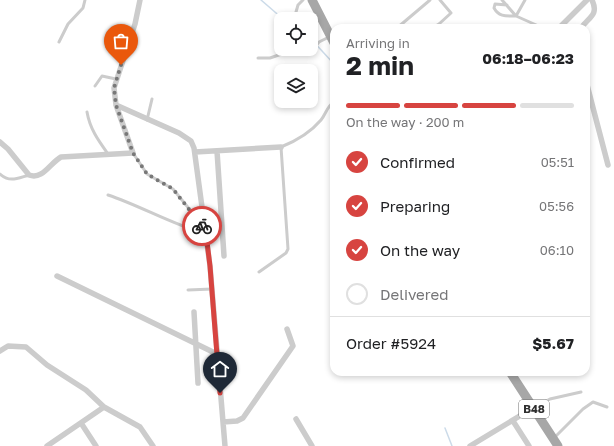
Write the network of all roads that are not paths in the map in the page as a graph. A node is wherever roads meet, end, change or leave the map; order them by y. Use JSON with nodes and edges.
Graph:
{"nodes":[{"id":1,"x":85,"y":0,"type":"edge"},
{"id":2,"x":140,"y":0,"type":"edge"},
{"id":3,"x":303,"y":0,"type":"edge"},
{"id":4,"x":312,"y":0,"type":"edge"},
{"id":5,"x":430,"y":0,"type":"edge"},
{"id":6,"x":440,"y":0,"type":"edge"},
{"id":7,"x":502,"y":0,"type":"edge"},
{"id":8,"x":525,"y":0,"type":"edge"},
{"id":9,"x":587,"y":0,"type":"edge"},
{"id":10,"x":592,"y":0,"type":"edge"},
{"id":11,"x":506,"y":5,"type":"junction"},
{"id":12,"x":296,"y":12,"type":"edge"},
{"id":13,"x":516,"y":16,"type":"junction"},
{"id":14,"x":402,"y":24,"type":"edge"},
{"id":15,"x":439,"y":24,"type":"edge"},
{"id":16,"x":534,"y":24,"type":"edge"},
{"id":17,"x":563,"y":24,"type":"edge"},
{"id":18,"x":585,"y":24,"type":"edge"},
{"id":19,"x":330,"y":35,"type":"edge"},
{"id":20,"x":330,"y":39,"type":"edge"},
{"id":21,"x":59,"y":42,"type":"dead end"},
{"id":22,"x":318,"y":43,"type":"edge"},
{"id":23,"x":276,"y":56,"type":"edge"},
{"id":24,"x":258,"y":58,"type":"dead end"},
{"id":25,"x":116,"y":79,"type":"junction"},
{"id":26,"x":96,"y":86,"type":"dead end"},
{"id":27,"x":590,"y":96,"type":"edge"},
{"id":28,"x":152,"y":99,"type":"dead end"},
{"id":29,"x":330,"y":104,"type":"edge"},
{"id":30,"x":116,"y":105,"type":"junction"},
{"id":31,"x":87,"y":112,"type":"dead end"},
{"id":32,"x":147,"y":120,"type":"junction"},
{"id":33,"x":0,"y":142,"type":"edge"},
{"id":34,"x":281,"y":147,"type":"junction"},
{"id":35,"x":217,"y":151,"type":"junction"},
{"id":36,"x":194,"y":152,"type":"junction"},
{"id":37,"x":133,"y":153,"type":"junction"},
{"id":38,"x":108,"y":154,"type":"junction"},
{"id":39,"x":608,"y":165,"type":"dead end"},
{"id":40,"x":0,"y":174,"type":"edge"},
{"id":41,"x":29,"y":175,"type":"junction"},
{"id":42,"x":108,"y":195,"type":"dead end"},
{"id":43,"x":204,"y":227,"type":"junction"},
{"id":44,"x":206,"y":234,"type":"junction"},
{"id":45,"x":224,"y":256,"type":"dead end"},
{"id":46,"x":259,"y":272,"type":"dead end"},
{"id":47,"x":57,"y":276,"type":"dead end"},
{"id":48,"x":212,"y":289,"type":"junction"},
{"id":49,"x":188,"y":290,"type":"dead end"},
{"id":50,"x":194,"y":312,"type":"dead end"},
{"id":51,"x":287,"y":329,"type":"dead end"},
{"id":52,"x":196,"y":344,"type":"junction"},
{"id":53,"x":0,"y":351,"type":"edge"},
{"id":54,"x":217,"y":354,"type":"junction"},
{"id":55,"x":513,"y":376,"type":"edge"},
{"id":56,"x":198,"y":383,"type":"dead end"},
{"id":57,"x":581,"y":392,"type":"dead end"},
{"id":58,"x":104,"y":406,"type":"junction"},
{"id":59,"x":607,"y":407,"type":"dead end"},
{"id":60,"x":533,"y":408,"type":"junction"},
{"id":61,"x":296,"y":419,"type":"dead end"},
{"id":62,"x":513,"y":421,"type":"junction"},
{"id":63,"x":223,"y":422,"type":"junction"},
{"id":64,"x":81,"y":423,"type":"junction"},
{"id":65,"x":555,"y":443,"type":"edge"},
{"id":66,"x":47,"y":446,"type":"edge"},
{"id":67,"x":96,"y":446,"type":"edge"},
{"id":68,"x":153,"y":446,"type":"edge"},
{"id":69,"x":225,"y":446,"type":"edge"},
{"id":70,"x":312,"y":446,"type":"edge"},
{"id":71,"x":470,"y":446,"type":"edge"},
{"id":72,"x":529,"y":446,"type":"edge"}],
"edges":[{"from":1,"to":21,"type":"lane"},
{"from":2,"to":25,"type":"street"},
{"from":3,"to":12,"type":"lane"},
{"from":4,"to":19,"type":"main road"},
{"from":5,"to":14,"type":"lane"},
{"from":6,"to":15,"type":"lane"},
{"from":7,"to":11,"type":"lane"},
{"from":8,"to":13,"type":"lane"},
{"from":9,"to":17,"type":"street"},
{"from":10,"to":18,"type":"street"},
{"from":11,"to":13,"type":"lane"},
{"from":11,"to":13,"type":"lane"},
{"from":13,"to":16,"type":"lane"},
{"from":20,"to":22,"type":"lane"},
{"from":23,"to":24,"type":"lane"},
{"from":25,"to":26,"type":"lane"},
{"from":25,"to":30,"type":"street"},
{"from":27,"to":39,"type":"street"},
{"from":28,"to":32,"type":"lane"},
{"from":29,"to":34,"type":"lane"},
{"from":30,"to":32,"type":"street"},
{"from":30,"to":37,"type":"street"},
{"from":31,"to":38,"type":"lane"},
{"from":32,"to":36,"type":"street"},
{"from":33,"to":41,"type":"street"},
{"from":34,"to":35,"type":"street"},
{"from":34,"to":46,"type":"lane"},
{"from":35,"to":36,"type":"street"},
{"from":35,"to":45,"type":"street"},
{"from":36,"to":43,"type":"street"},
{"from":37,"to":38,"type":"street"},
{"from":37,"to":43,"type":"lane"},
{"from":38,"to":41,"type":"street"},
{"from":40,"to":41,"type":"lane"},
{"from":42,"to":44,"type":"lane"},
{"from":43,"to":44,"type":"street"},
{"from":44,"to":48,"type":"street"},
{"from":47,"to":52,"type":"street"},
{"from":48,"to":49,"type":"lane"},
{"from":48,"to":54,"type":"street"},
{"from":50,"to":52,"type":"street"},
{"from":51,"to":63,"type":"street"},
{"from":52,"to":54,"type":"street"},
{"from":52,"to":56,"type":"street"},
{"from":53,"to":58,"type":"street"},
{"from":54,"to":63,"type":"street"},
{"from":55,"to":60,"type":"main road","number":"B48"},
{"from":57,"to":60,"type":"lane"},
{"from":58,"to":64,"type":"street"},
{"from":58,"to":68,"type":"street"},
{"from":59,"to":65,"type":"lane"},
{"from":60,"to":62,"type":"street"},
{"from":60,"to":65,"type":"main road","number":"B48"},
{"from":61,"to":70,"type":"street"},
{"from":62,"to":71,"type":"street"},
{"from":62,"to":72,"type":"street"},
{"from":63,"to":69,"type":"street"},
{"from":64,"to":66,"type":"street"},
{"from":64,"to":67,"type":"street"}]}
